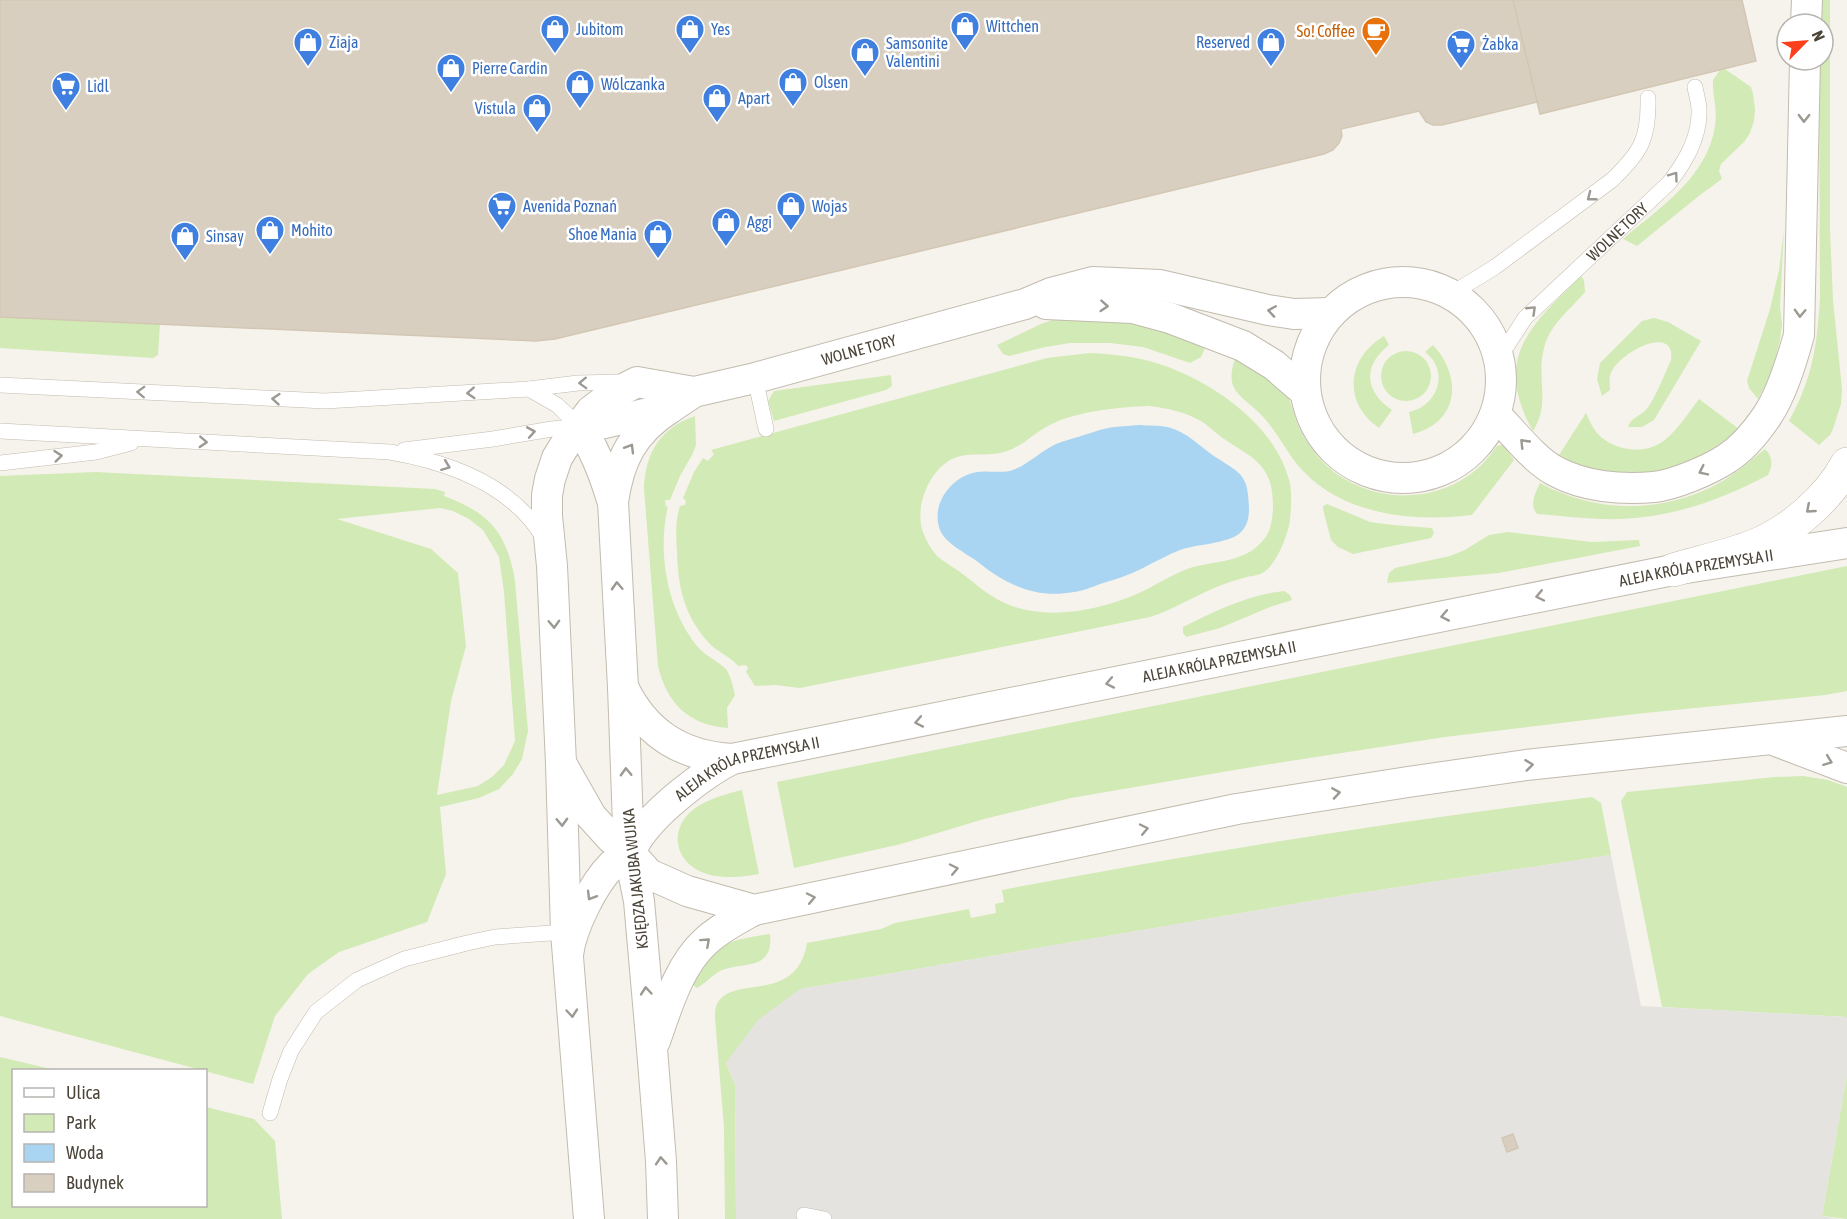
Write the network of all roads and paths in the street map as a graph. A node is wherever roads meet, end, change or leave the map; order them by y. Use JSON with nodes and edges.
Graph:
{"nodes":[{"id":1,"x":1805,"y":72,"type":"edge"},
{"id":2,"x":1695,"y":87,"type":"dead end"},
{"id":3,"x":1648,"y":98,"type":"dead end"},
{"id":4,"x":1450,"y":294,"type":"junction"},
{"id":5,"x":1025,"y":304,"type":"junction"},
{"id":6,"x":1330,"y":313,"type":"junction"},
{"id":7,"x":1499,"y":358,"type":"junction"},
{"id":8,"x":754,"y":378,"type":"junction"},
{"id":9,"x":637,"y":382,"type":"junction"},
{"id":10,"x":0,"y":385,"type":"edge"},
{"id":11,"x":529,"y":390,"type":"junction"},
{"id":12,"x":1304,"y":391,"type":"junction"},
{"id":13,"x":682,"y":400,"type":"junction"},
{"id":14,"x":1496,"y":415,"type":"junction"},
{"id":15,"x":579,"y":426,"type":"junction"},
{"id":16,"x":766,"y":429,"type":"dead end"},
{"id":17,"x":0,"y":431,"type":"edge"},
{"id":18,"x":145,"y":439,"type":"junction"},
{"id":19,"x":390,"y":452,"type":"junction"},
{"id":20,"x":0,"y":463,"type":"edge"},
{"id":21,"x":1847,"y":464,"type":"edge"},
{"id":22,"x":613,"y":502,"type":"junction"},
{"id":23,"x":1847,"y":543,"type":"edge"},
{"id":24,"x":552,"y":566,"type":"junction"},
{"id":25,"x":1673,"y":570,"type":"junction"},
{"id":26,"x":623,"y":687,"type":"junction"},
{"id":27,"x":1847,"y":731,"type":"edge"},
{"id":28,"x":1770,"y":739,"type":"junction"},
{"id":29,"x":732,"y":759,"type":"junction"},
{"id":30,"x":561,"y":763,"type":"junction"},
{"id":31,"x":1847,"y":768,"type":"edge"},
{"id":32,"x":629,"y":852,"type":"junction"},
{"id":33,"x":754,"y":910,"type":"junction"},
{"id":34,"x":567,"y":943,"type":"junction"},
{"id":35,"x":652,"y":1049,"type":"junction"},
{"id":36,"x":270,"y":1113,"type":"dead end"},
{"id":37,"x":804,"y":1215,"type":"dead end"},
{"id":38,"x":589,"y":1219,"type":"edge"},
{"id":39,"x":663,"y":1219,"type":"edge"},
{"id":40,"x":824,"y":1219,"type":"edge"}],
"edges":[{"from":1,"to":14,"type":"street","one_way":true},
{"from":7,"to":2,"type":"lane","name":"WOLNE TORY","one_way":true},
{"from":3,"to":4,"type":"lane","one_way":true},
{"from":4,"to":6,"type":"street"},
{"from":4,"to":7,"type":"street"},
{"from":6,"to":5,"type":"street","name":"WOLNE TORY","one_way":true},
{"from":5,"to":8,"type":"street","name":"WOLNE TORY"},
{"from":5,"to":12,"type":"street","name":"WOLNE TORY","one_way":true},
{"from":6,"to":12,"type":"street"},
{"from":7,"to":14,"type":"street"},
{"from":8,"to":13,"type":"street","name":"WOLNE TORY"},
{"from":8,"to":16,"type":"lane"},
{"from":9,"to":11,"type":"lane","name":"WOLNE TORY","one_way":true},
{"from":9,"to":13,"type":"street","name":"WOLNE TORY"},
{"from":9,"to":15,"type":"street"},
{"from":11,"to":10,"type":"lane","name":"WOLNE TORY","one_way":true},
{"from":11,"to":15,"type":"lane"},
{"from":12,"to":14,"type":"street"},
{"from":13,"to":15,"type":"street","name":"WOLNE TORY"},
{"from":22,"to":13,"type":"street","one_way":true},
{"from":19,"to":15,"type":"lane","one_way":true},
{"from":15,"to":22,"type":"street"},
{"from":15,"to":24,"type":"street"},
{"from":17,"to":18,"type":"lane"},
{"from":18,"to":19,"type":"lane","one_way":true},
{"from":20,"to":18,"type":"lane","one_way":true},
{"from":19,"to":24,"type":"lane","one_way":true},
{"from":21,"to":25,"type":"street","one_way":true},
{"from":26,"to":22,"type":"street","name":"KSIĘDZA JAKUBA WUJKA","one_way":true},
{"from":23,"to":25,"type":"street","name":"ALEJA KRÓLA PRZEMYSŁA II"},
{"from":24,"to":30,"type":"street","one_way":true},
{"from":25,"to":29,"type":"street","name":"ALEJA KRÓLA PRZEMYSŁA II","one_way":true},
{"from":26,"to":29,"type":"street"},
{"from":32,"to":26,"type":"street","name":"KSIĘDZA JAKUBA WUJKA","one_way":true},
{"from":27,"to":28,"type":"street"},
{"from":28,"to":31,"type":"street","one_way":true},
{"from":33,"to":28,"type":"street","one_way":true},
{"from":29,"to":32,"type":"street","name":"ALEJA KRÓLA PRZEMYSŁA II"},
{"from":30,"to":32,"type":"street"},
{"from":30,"to":34,"type":"street","one_way":true},
{"from":32,"to":33,"type":"street"},
{"from":32,"to":34,"type":"street","name":"ALEJA KRÓLA PRZEMYSŁA II","one_way":true},
{"from":35,"to":32,"type":"street","name":"KSIĘDZA JAKUBA WUJKA","one_way":true},
{"from":35,"to":33,"type":"street","one_way":true},
{"from":34,"to":36,"type":"lane"},
{"from":34,"to":38,"type":"street","one_way":true},
{"from":39,"to":35,"type":"street","name":"KSIĘDZA JAKUBA WUJKA","one_way":true},
{"from":37,"to":40,"type":"lane"}]}
